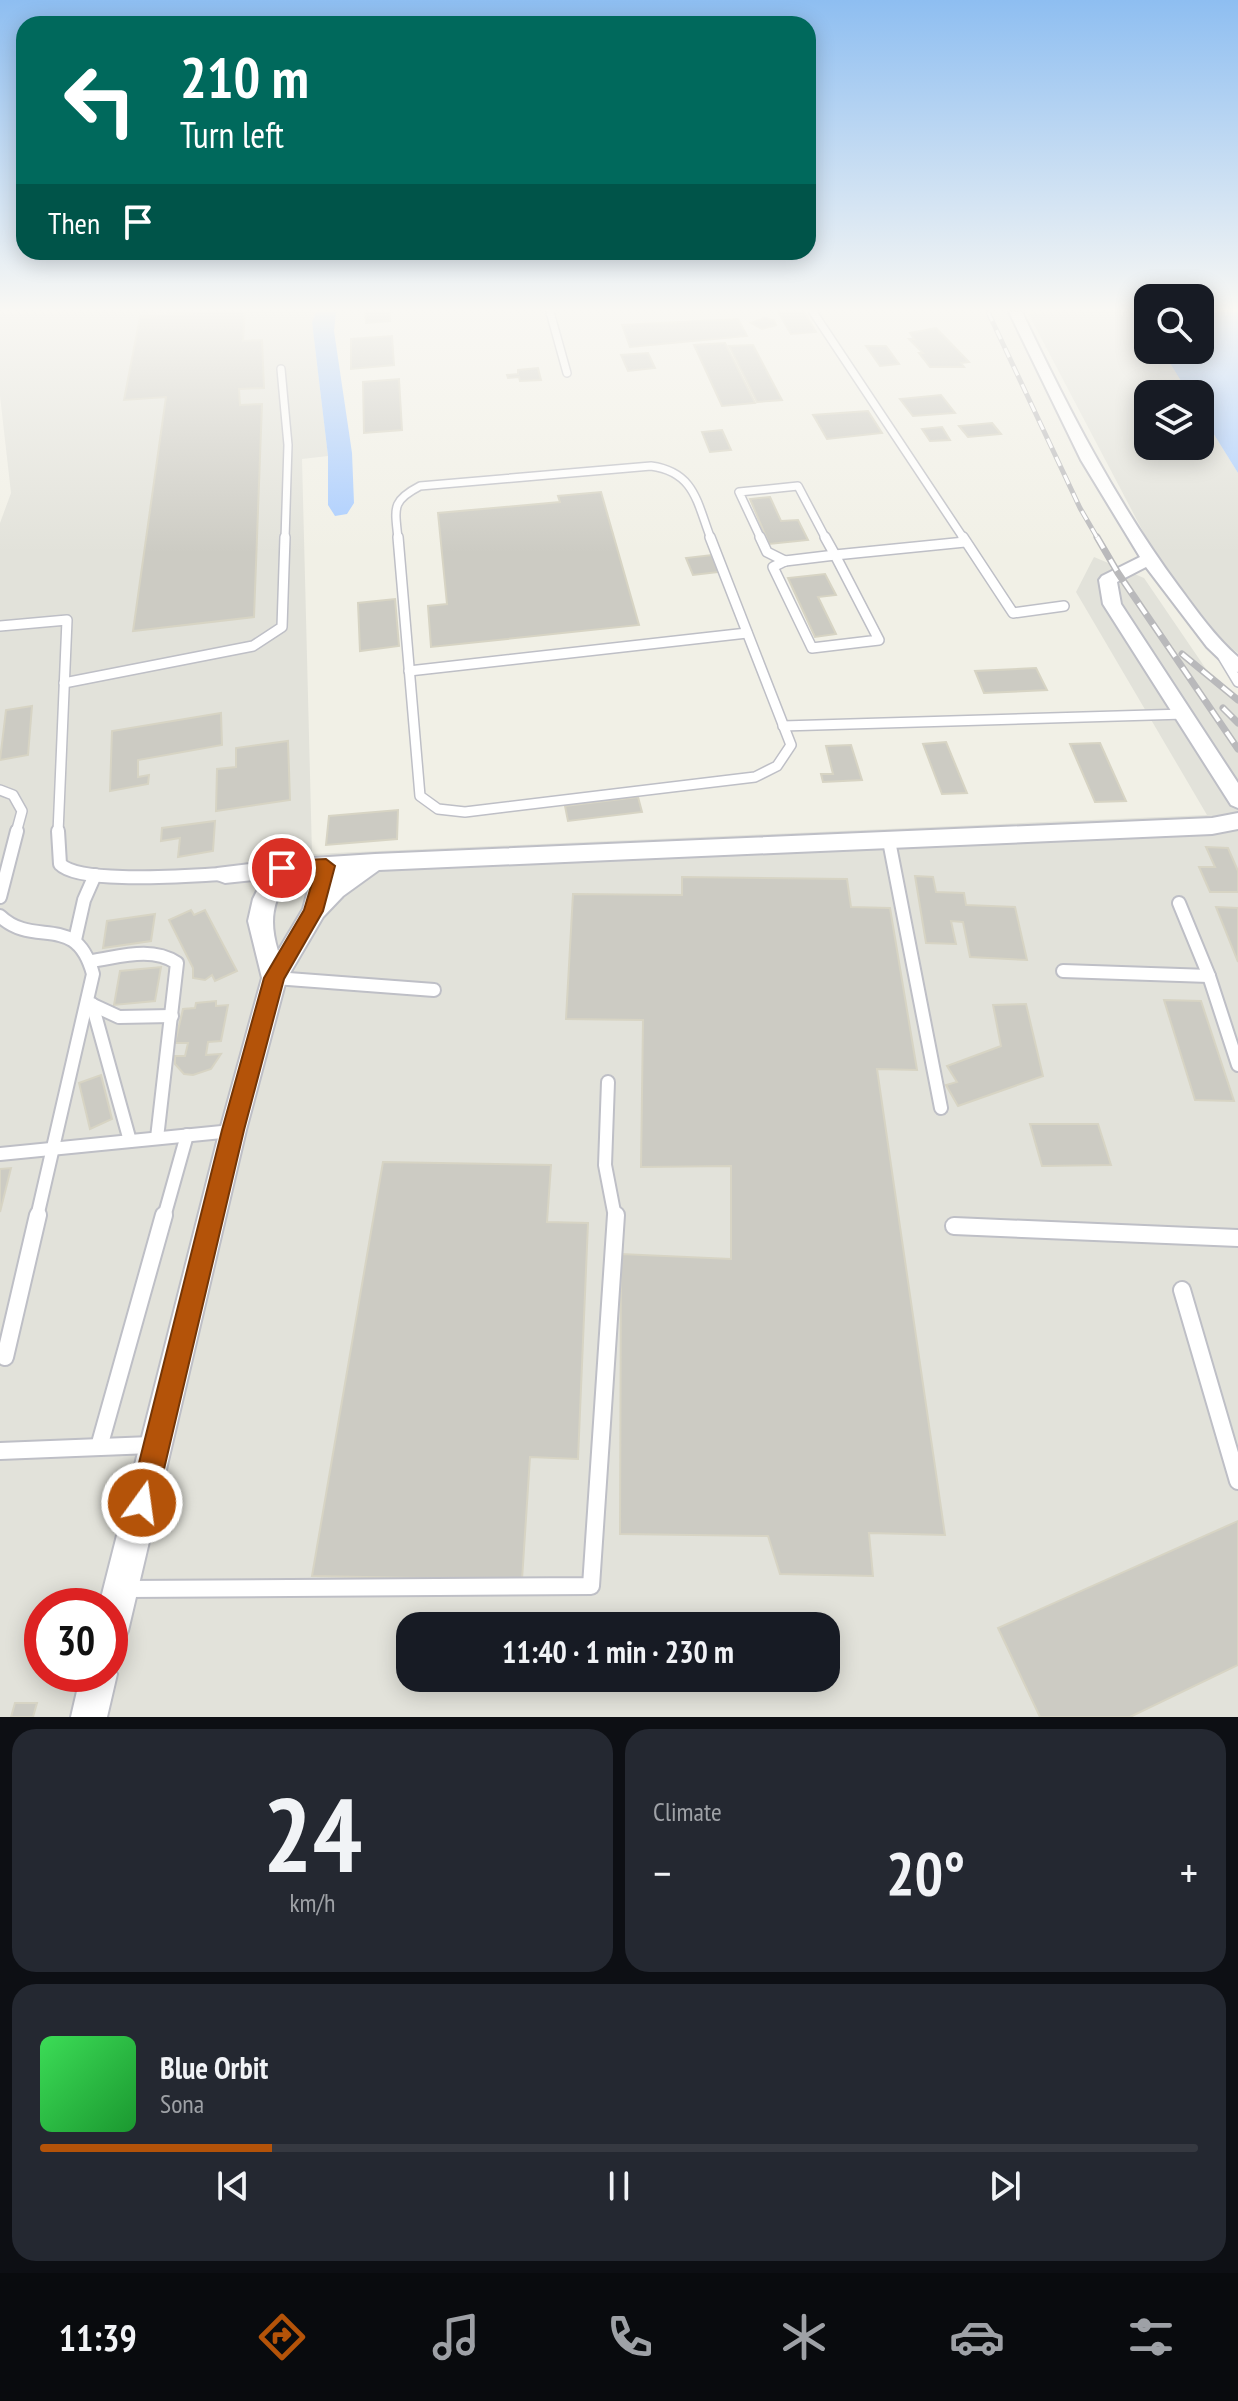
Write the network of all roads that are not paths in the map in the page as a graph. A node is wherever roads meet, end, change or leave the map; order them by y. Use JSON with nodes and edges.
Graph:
{"nodes":[{"id":1,"x":283,"y":392,"type":"edge"},
{"id":2,"x":866,"y":392,"type":"edge"},
{"id":3,"x":1053,"y":392,"type":"edge"},
{"id":4,"x":965,"y":542,"type":"junction"},
{"id":5,"x":835,"y":555,"type":"junction"},
{"id":6,"x":1148,"y":559,"type":"junction"},
{"id":7,"x":785,"y":561,"type":"junction"},
{"id":8,"x":1064,"y":606,"type":"dead end"},
{"id":9,"x":0,"y":627,"type":"edge"},
{"id":10,"x":747,"y":633,"type":"junction"},
{"id":11,"x":1221,"y":653,"type":"junction"},
{"id":12,"x":1238,"y":666,"type":"edge"},
{"id":13,"x":409,"y":671,"type":"junction"},
{"id":14,"x":1238,"y":682,"type":"edge"},
{"id":15,"x":64,"y":683,"type":"junction"},
{"id":16,"x":1185,"y":714,"type":"junction"},
{"id":17,"x":783,"y":726,"type":"junction"},
{"id":18,"x":0,"y":790,"type":"edge"},
{"id":19,"x":1238,"y":800,"type":"edge"},
{"id":20,"x":1238,"y":821,"type":"edge"},
{"id":21,"x":889,"y":841,"type":"junction"},
{"id":22,"x":375,"y":862,"type":"junction"},
{"id":23,"x":326,"y":866,"type":"junction"},
{"id":24,"x":282,"y":868,"type":"junction"},
{"id":25,"x":225,"y":874,"type":"junction"},
{"id":26,"x":95,"y":875,"type":"junction"},
{"id":27,"x":1,"y":892,"type":"edge"},
{"id":28,"x":1179,"y":903,"type":"dead end"},
{"id":29,"x":260,"y":908,"type":"junction"},
{"id":30,"x":314,"y":911,"type":"junction"},
{"id":31,"x":0,"y":916,"type":"edge"},
{"id":32,"x":75,"y":940,"type":"junction"},
{"id":33,"x":91,"y":961,"type":"junction"},
{"id":34,"x":1063,"y":971,"type":"dead end"},
{"id":35,"x":1209,"y":976,"type":"junction"},
{"id":36,"x":274,"y":978,"type":"junction"},
{"id":37,"x":91,"y":984,"type":"junction"},
{"id":38,"x":434,"y":990,"type":"dead end"},
{"id":39,"x":92,"y":1004,"type":"junction"},
{"id":40,"x":172,"y":1016,"type":"junction"},
{"id":41,"x":1235,"y":1048,"type":"edge"},
{"id":42,"x":1238,"y":1065,"type":"edge"},
{"id":43,"x":608,"y":1082,"type":"dead end"},
{"id":44,"x":941,"y":1108,"type":"dead end"},
{"id":45,"x":233,"y":1130,"type":"junction"},
{"id":46,"x":187,"y":1135,"type":"junction"},
{"id":47,"x":157,"y":1138,"type":"junction"},
{"id":48,"x":130,"y":1141,"type":"junction"},
{"id":49,"x":54,"y":1149,"type":"junction"},
{"id":50,"x":0,"y":1154,"type":"edge"},
{"id":51,"x":954,"y":1226,"type":"dead end"},
{"id":52,"x":1238,"y":1238,"type":"edge"},
{"id":53,"x":1182,"y":1290,"type":"dead end"},
{"id":54,"x":5,"y":1357,"type":"dead end"},
{"id":55,"x":157,"y":1445,"type":"junction"},
{"id":56,"x":99,"y":1447,"type":"junction"},
{"id":57,"x":0,"y":1451,"type":"edge"},
{"id":58,"x":1238,"y":1481,"type":"edge"},
{"id":59,"x":121,"y":1588,"type":"edge"},
{"id":60,"x":128,"y":1589,"type":"edge"},
{"id":61,"x":95,"y":1692,"type":"edge"},
{"id":62,"x":89,"y":1717,"type":"edge"}],
"edges":[{"from":1,"to":15,"type":"lane"},
{"from":2,"to":4,"type":"lane"},
{"from":3,"to":6,"type":"street"},
{"from":4,"to":5,"type":"lane"},
{"from":4,"to":8,"type":"lane"},
{"from":5,"to":7,"type":"lane"},
{"from":5,"to":7,"type":"lane"},
{"from":5,"to":7,"type":"lane"},
{"from":6,"to":11,"type":"street"},
{"from":6,"to":16,"type":"street"},
{"from":9,"to":15,"type":"lane"},
{"from":10,"to":13,"type":"lane"},
{"from":10,"to":13,"type":"lane"},
{"from":10,"to":17,"type":"lane"},
{"from":11,"to":12,"type":"street"},
{"from":11,"to":14,"type":"lane"},
{"from":13,"to":17,"type":"lane"},
{"from":15,"to":26,"type":"lane"},
{"from":16,"to":17,"type":"lane"},
{"from":16,"to":19,"type":"street"},
{"from":18,"to":27,"type":"lane"},
{"from":20,"to":21,"type":"street"},
{"from":21,"to":22,"type":"street"},
{"from":21,"to":44,"type":"lane"},
{"from":22,"to":23,"type":"street"},
{"from":22,"to":30,"type":"street"},
{"from":23,"to":24,"type":"street"},
{"from":23,"to":30,"type":"street"},
{"from":24,"to":25,"type":"street"},
{"from":24,"to":29,"type":"street"},
{"from":25,"to":26,"type":"lane"},
{"from":25,"to":29,"type":"street"},
{"from":26,"to":32,"type":"lane"},
{"from":28,"to":35,"type":"lane"},
{"from":29,"to":36,"type":"street"},
{"from":30,"to":36,"type":"street"},
{"from":31,"to":32,"type":"lane"},
{"from":32,"to":33,"type":"lane"},
{"from":33,"to":37,"type":"lane"},
{"from":33,"to":40,"type":"lane"},
{"from":34,"to":35,"type":"lane"},
{"from":35,"to":41,"type":"lane"},
{"from":36,"to":38,"type":"lane"},
{"from":36,"to":45,"type":"street"},
{"from":37,"to":39,"type":"lane"},
{"from":37,"to":49,"type":"lane"},
{"from":39,"to":40,"type":"lane"},
{"from":39,"to":48,"type":"lane"},
{"from":40,"to":47,"type":"lane"},
{"from":41,"to":42,"type":"lane"},
{"from":43,"to":60,"type":"lane"},
{"from":45,"to":46,"type":"lane"},
{"from":45,"to":55,"type":"street"},
{"from":46,"to":47,"type":"lane"},
{"from":46,"to":56,"type":"lane"},
{"from":47,"to":48,"type":"lane"},
{"from":48,"to":49,"type":"lane"},
{"from":49,"to":50,"type":"lane"},
{"from":49,"to":54,"type":"lane"},
{"from":51,"to":52,"type":"lane"},
{"from":53,"to":58,"type":"lane"},
{"from":55,"to":56,"type":"lane"},
{"from":55,"to":59,"type":"street"},
{"from":56,"to":57,"type":"lane"},
{"from":61,"to":62,"type":"street"}]}
